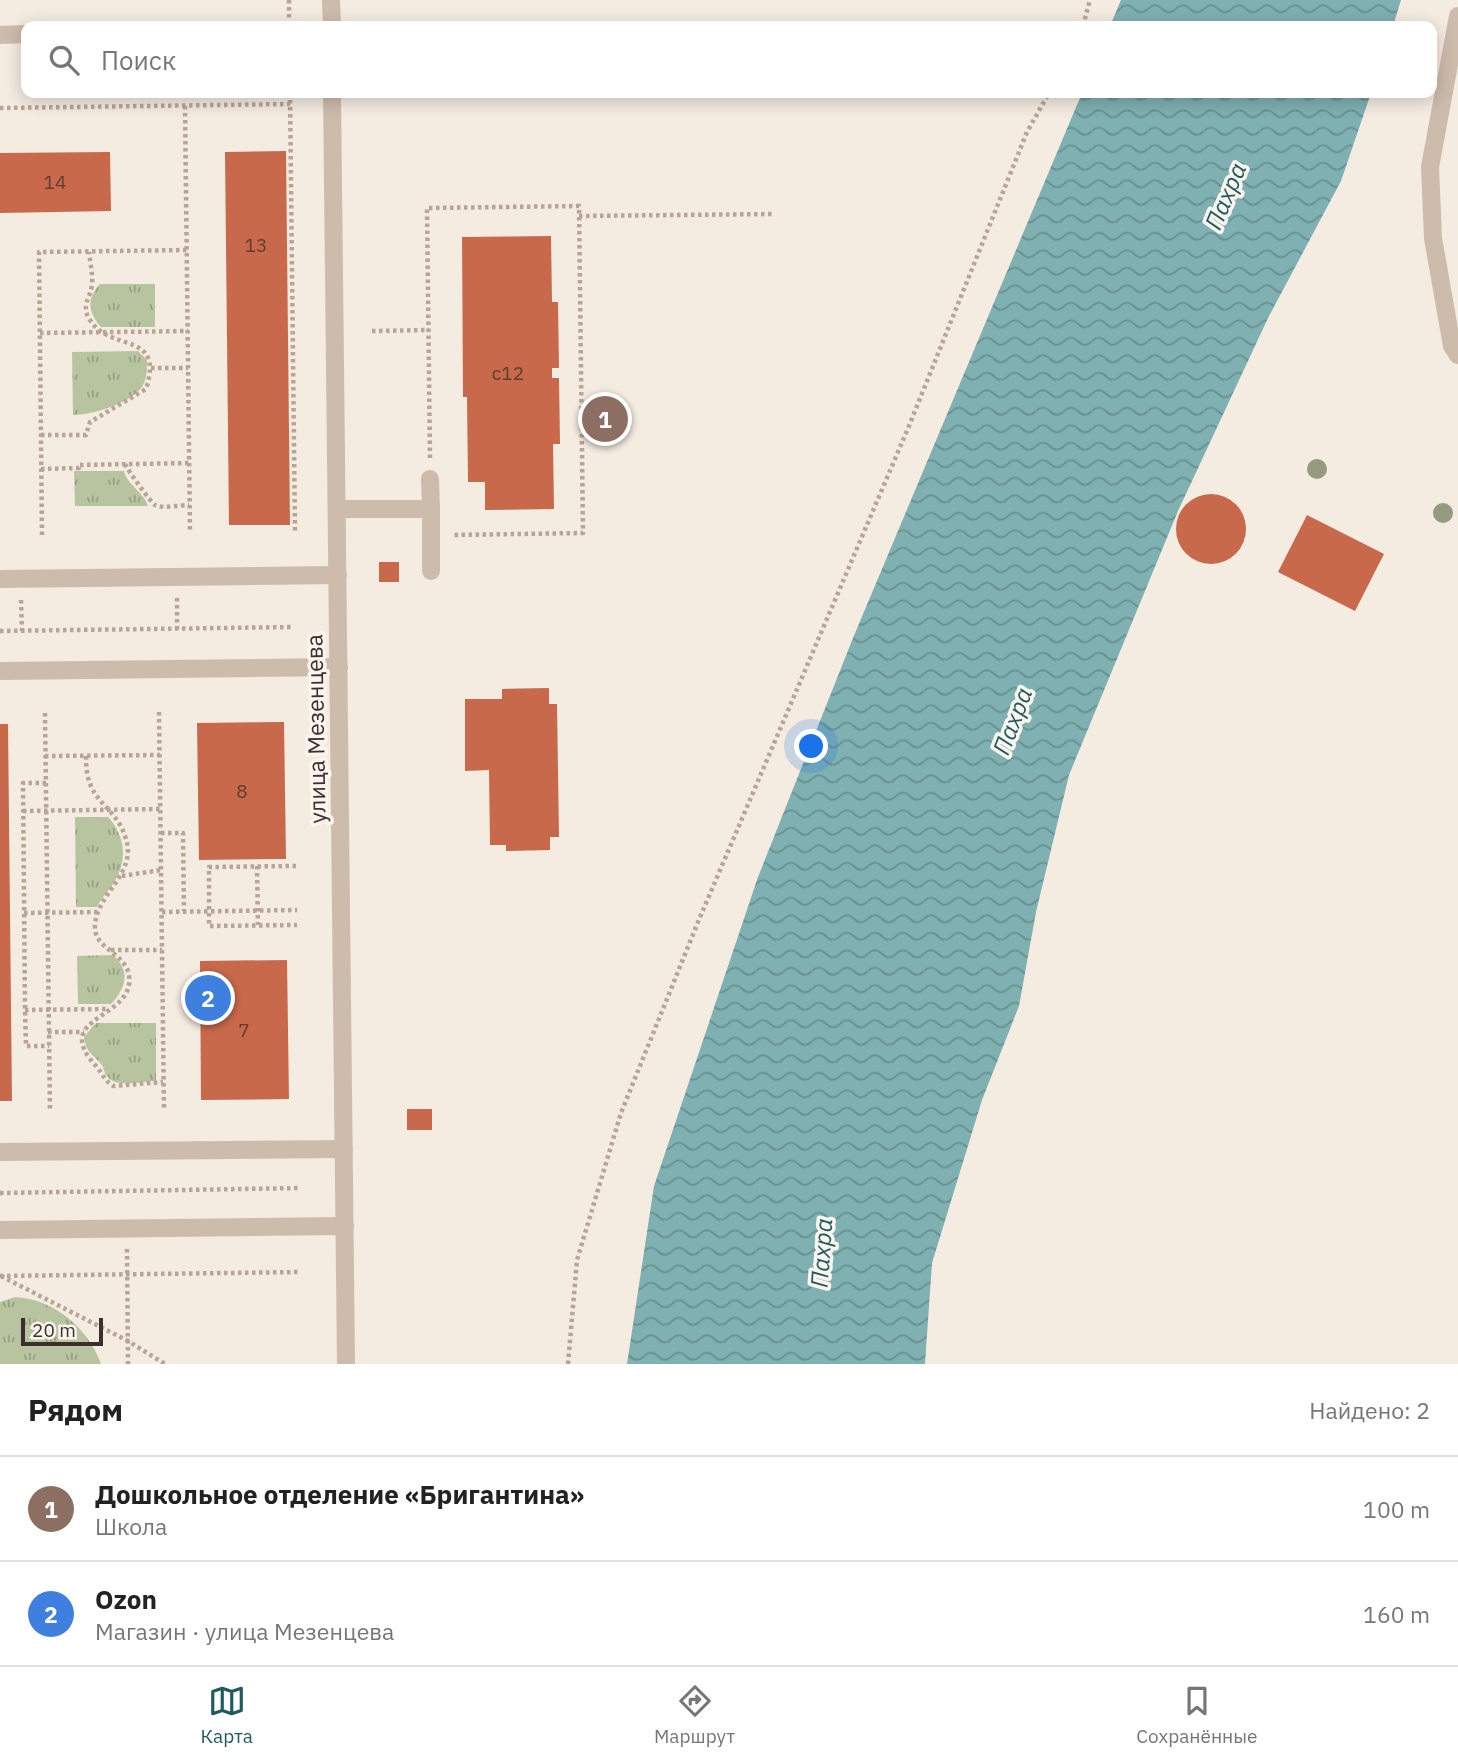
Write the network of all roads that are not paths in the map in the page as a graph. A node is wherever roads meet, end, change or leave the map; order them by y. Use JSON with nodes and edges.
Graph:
{"nodes":[{"id":1,"x":331,"y":0,"type":"edge"},
{"id":2,"x":1458,"y":16,"type":"edge"},
{"id":3,"x":332,"y":21,"type":"edge"},
{"id":4,"x":21,"y":34,"type":"edge"},
{"id":5,"x":0,"y":35,"type":"edge"},
{"id":6,"x":332,"y":98,"type":"edge"},
{"id":7,"x":1458,"y":355,"type":"edge"},
{"id":8,"x":430,"y":479,"type":"road end"},
{"id":9,"x":337,"y":509,"type":"junction"},
{"id":10,"x":431,"y":509,"type":"junction"},
{"id":11,"x":431,"y":571,"type":"dead end"},
{"id":12,"x":338,"y":575,"type":"junction"},
{"id":13,"x":0,"y":579,"type":"edge"},
{"id":14,"x":339,"y":667,"type":"junction"},
{"id":15,"x":0,"y":671,"type":"edge"},
{"id":16,"x":344,"y":1149,"type":"junction"},
{"id":17,"x":0,"y":1152,"type":"edge"},
{"id":18,"x":345,"y":1226,"type":"junction"},
{"id":19,"x":0,"y":1230,"type":"edge"},
{"id":20,"x":346,"y":1364,"type":"edge"}],
"edges":[{"from":1,"to":3,"type":"street"},
{"from":2,"to":7,"type":"street"},
{"from":4,"to":5,"type":"street"},
{"from":6,"to":9,"type":"street","name":"улица Мезенцева"},
{"from":8,"to":10,"type":"street"},
{"from":9,"to":10,"type":"street"},
{"from":9,"to":12,"type":"street","name":"улица Мезенцева"},
{"from":10,"to":11,"type":"street"},
{"from":12,"to":13,"type":"street"},
{"from":12,"to":14,"type":"street","name":"улица Мезенцева"},
{"from":14,"to":15,"type":"street"},
{"from":14,"to":16,"type":"street","name":"улица Мезенцева"},
{"from":16,"to":17,"type":"street"},
{"from":16,"to":18,"type":"street","name":"улица Мезенцева"},
{"from":18,"to":19,"type":"street"},
{"from":18,"to":20,"type":"street","name":"улица Мезенцева"}]}
